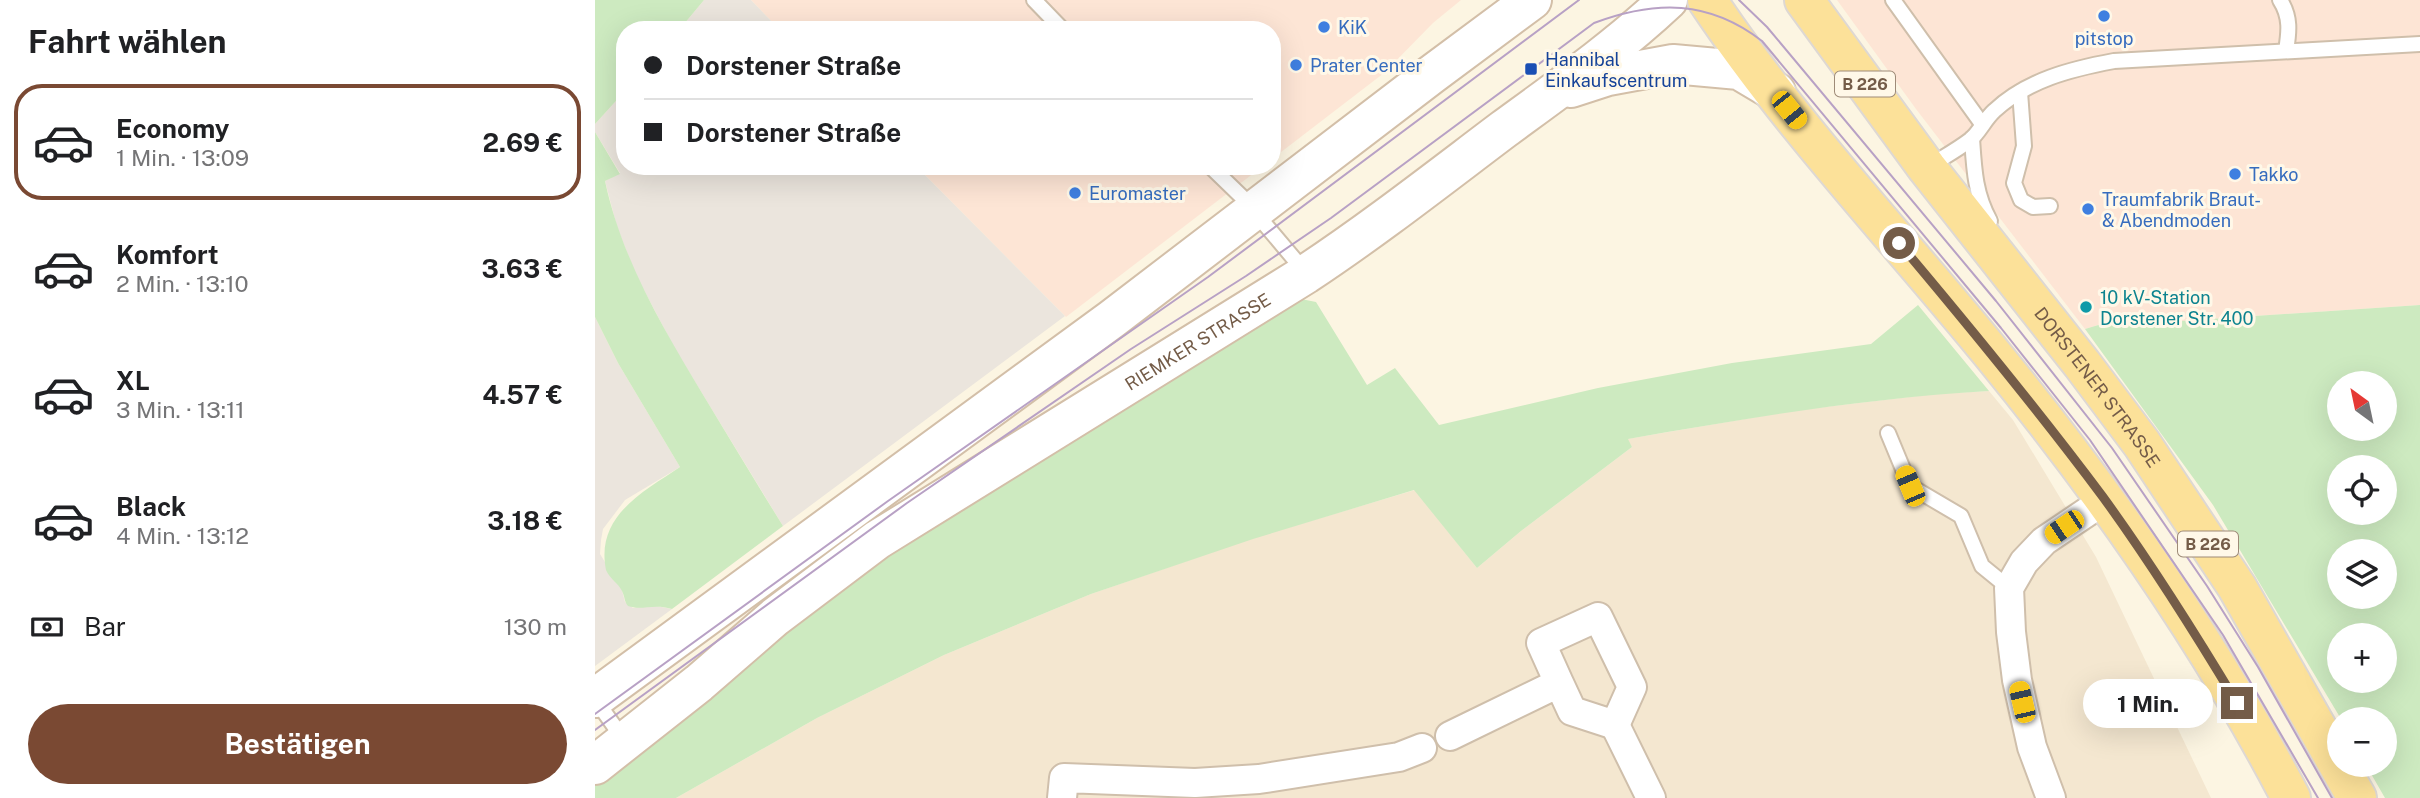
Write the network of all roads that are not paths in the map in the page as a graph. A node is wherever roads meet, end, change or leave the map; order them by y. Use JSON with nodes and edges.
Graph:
{"nodes":[{"id":1,"x":1034,"y":0,"type":"edge"},
{"id":2,"x":1532,"y":0,"type":"edge"},
{"id":3,"x":1668,"y":0,"type":"edge"},
{"id":4,"x":1707,"y":0,"type":"edge"},
{"id":5,"x":1804,"y":0,"type":"edge"},
{"id":6,"x":1893,"y":0,"type":"edge"},
{"id":7,"x":2280,"y":0,"type":"edge"},
{"id":8,"x":1054,"y":21,"type":"edge"},
{"id":9,"x":2420,"y":44,"type":"edge"},
{"id":10,"x":2286,"y":51,"type":"junction"},
{"id":11,"x":1776,"y":92,"type":"junction"},
{"id":12,"x":2020,"y":92,"type":"junction"},
{"id":13,"x":1552,"y":93,"type":"junction"},
{"id":14,"x":1982,"y":124,"type":"junction"},
{"id":15,"x":1972,"y":138,"type":"junction"},
{"id":16,"x":1927,"y":168,"type":"junction"},
{"id":17,"x":1220,"y":175,"type":"edge"},
{"id":18,"x":2050,"y":206,"type":"dead end"},
{"id":19,"x":1254,"y":211,"type":"junction"},
{"id":20,"x":1306,"y":274,"type":"junction"},
{"id":21,"x":2031,"y":299,"type":"junction"},
{"id":22,"x":1888,"y":433,"type":"dead end"},
{"id":23,"x":2105,"y":500,"type":"junction"},
{"id":24,"x":2009,"y":588,"type":"junction"},
{"id":25,"x":1559,"y":683,"type":"junction"},
{"id":26,"x":595,"y":698,"type":"edge"},
{"id":27,"x":1615,"y":725,"type":"junction"},
{"id":28,"x":1450,"y":736,"type":"dead end"},
{"id":29,"x":625,"y":741,"type":"junction"},
{"id":30,"x":1422,"y":748,"type":"dead end"},
{"id":31,"x":595,"y":765,"type":"edge"},
{"id":32,"x":1062,"y":798,"type":"edge"},
{"id":33,"x":1651,"y":798,"type":"edge"},
{"id":34,"x":2052,"y":798,"type":"edge"},
{"id":35,"x":2291,"y":798,"type":"edge"},
{"id":36,"x":2357,"y":798,"type":"edge"}],
"edges":[{"from":1,"to":8,"type":"lane"},
{"from":2,"to":19,"type":"main road"},
{"from":3,"to":13,"type":"main road","name":"RIEMKER STRASSE"},
{"from":4,"to":11,"type":"main road"},
{"from":5,"to":16,"type":"main road","name":"DORSTENER STRASSE","number":"B 226"},
{"from":6,"to":14,"type":"lane"},
{"from":7,"to":10,"type":"lane"},
{"from":9,"to":10,"type":"lane"},
{"from":10,"to":12,"type":"lane"},
{"from":11,"to":13,"type":"main road"},
{"from":11,"to":23,"type":"main road"},
{"from":12,"to":14,"type":"lane"},
{"from":12,"to":18,"type":"lane"},
{"from":13,"to":20,"type":"main road","name":"RIEMKER STRASSE"},
{"from":14,"to":15,"type":"lane"},
{"from":15,"to":16,"type":"lane"},
{"from":15,"to":21,"type":"lane"},
{"from":16,"to":21,"type":"main road","name":"DORSTENER STRASSE","number":"B 226"},
{"from":17,"to":19,"type":"lane"},
{"from":19,"to":20,"type":"lane"},
{"from":19,"to":26,"type":"main road"},
{"from":20,"to":29,"type":"main road","name":"RIEMKER STRASSE"},
{"from":21,"to":36,"type":"main road","name":"DORSTENER STRASSE","number":"B 226"},
{"from":22,"to":24,"type":"lane"},
{"from":23,"to":24,"type":"street"},
{"from":23,"to":35,"type":"main road"},
{"from":24,"to":34,"type":"street"},
{"from":25,"to":27,"type":"street"},
{"from":25,"to":27,"type":"street"},
{"from":25,"to":28,"type":"street"},
{"from":26,"to":29,"type":"lane"},
{"from":27,"to":33,"type":"street"},
{"from":29,"to":31,"type":"main road","name":"RIEMKER STRASSE"},
{"from":30,"to":32,"type":"street"}]}
